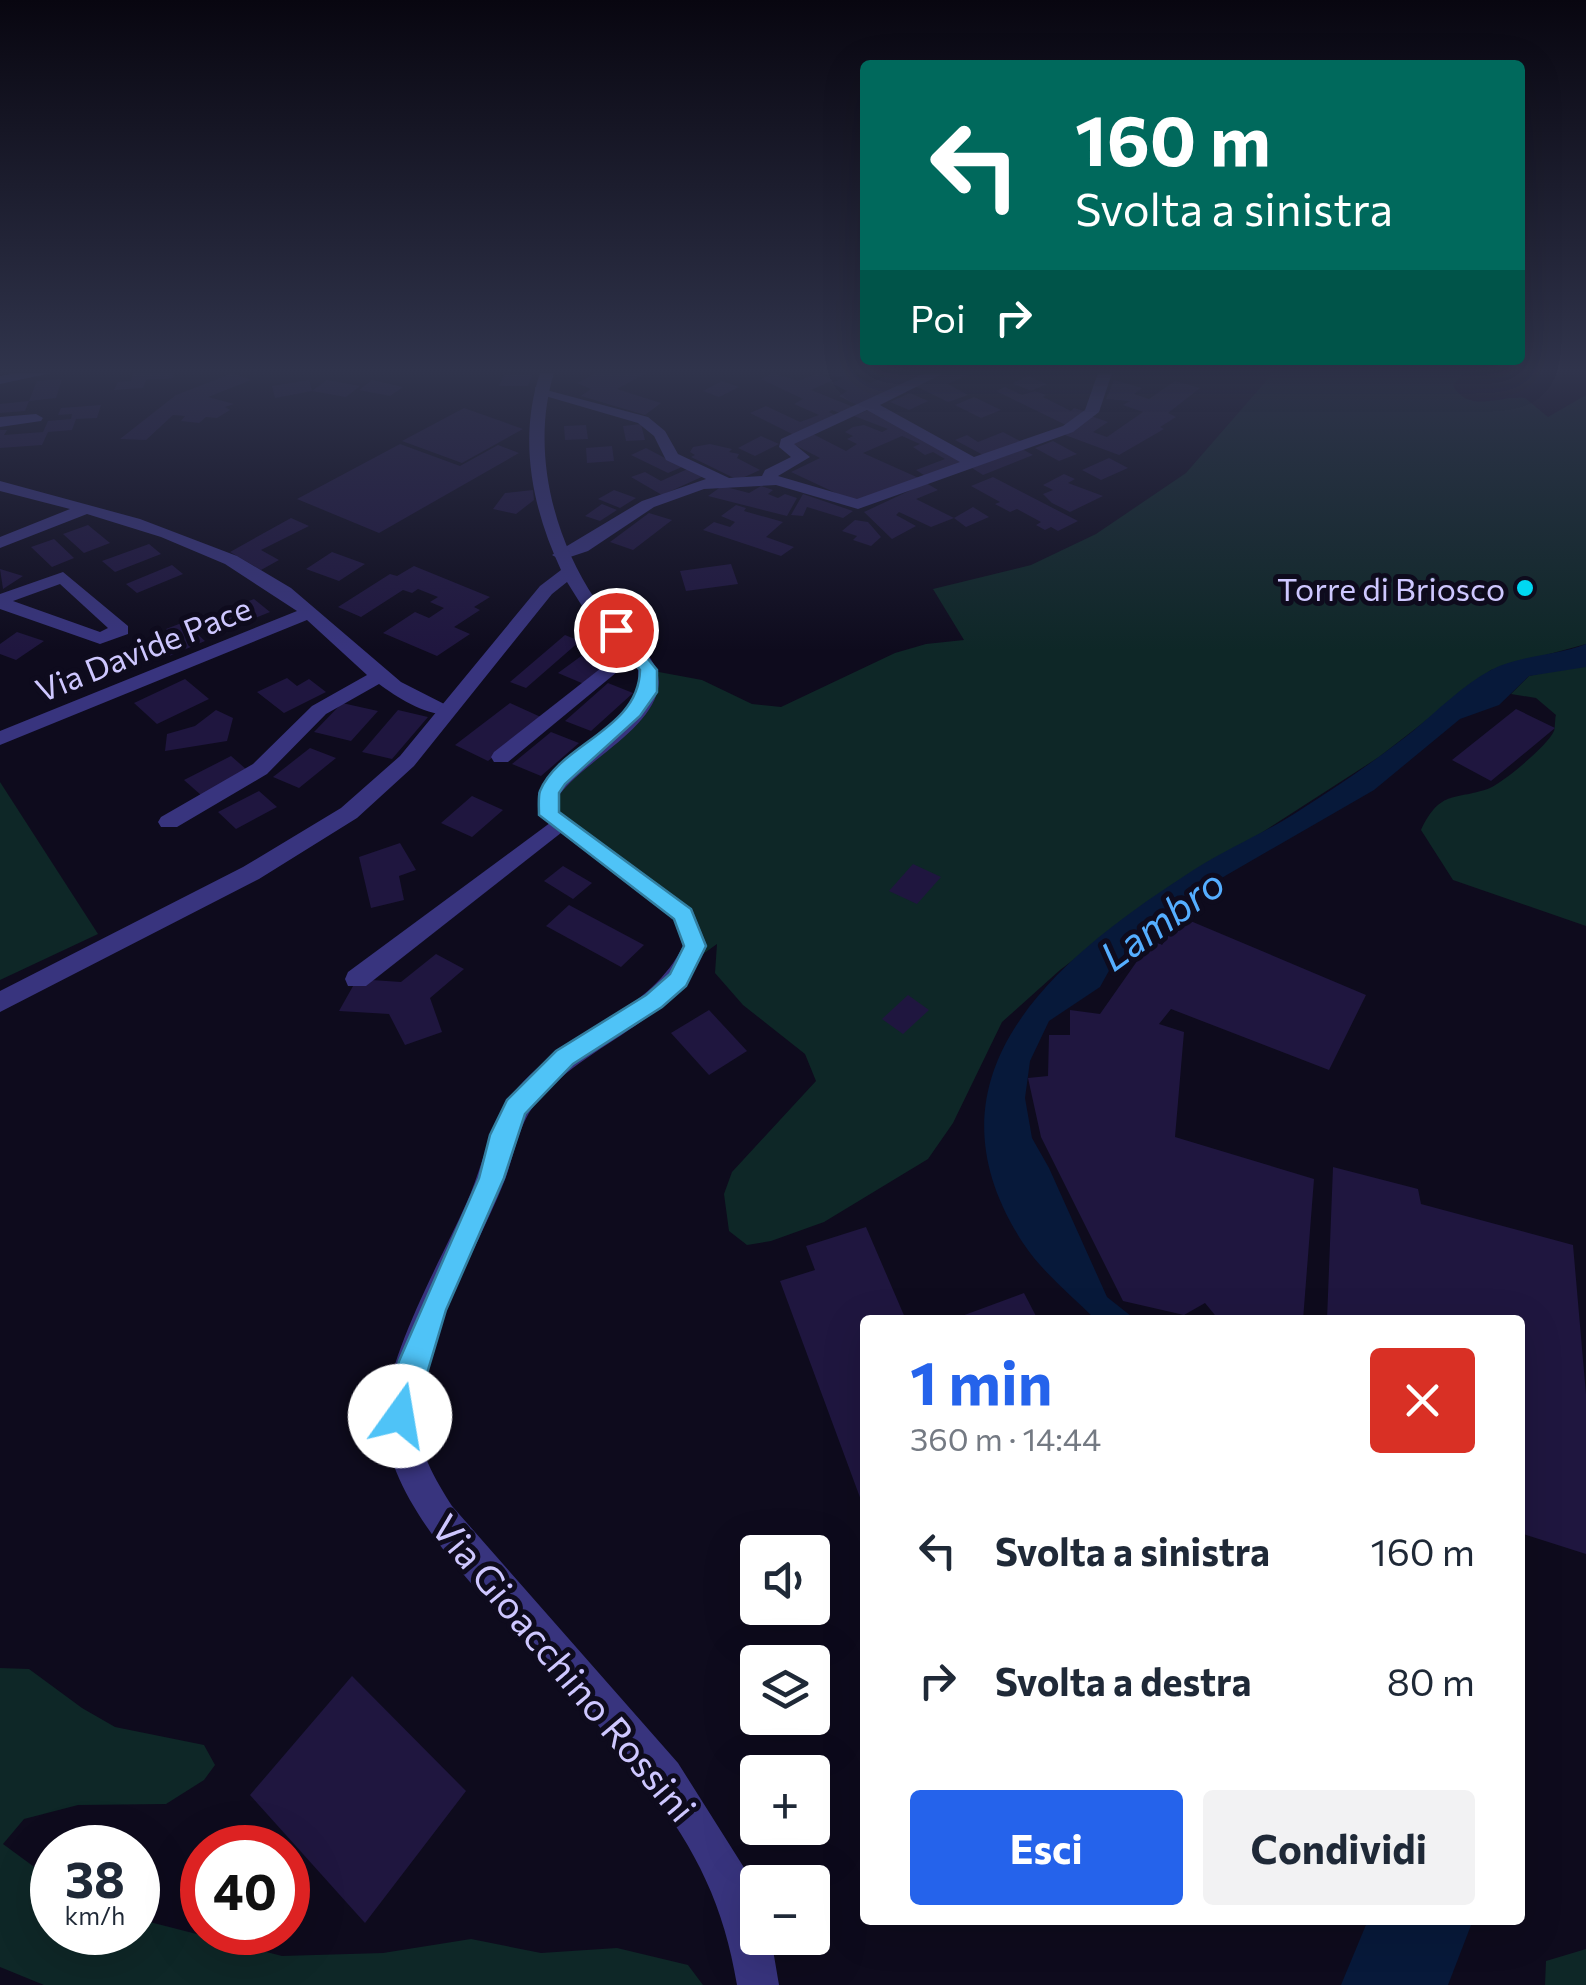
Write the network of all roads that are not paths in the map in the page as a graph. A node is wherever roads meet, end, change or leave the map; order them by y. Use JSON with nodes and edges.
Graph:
{"nodes":[{"id":1,"x":540,"y":466,"type":"edge"},
{"id":2,"x":690,"y":466,"type":"edge"},
{"id":3,"x":786,"y":466,"type":"edge"},
{"id":4,"x":969,"y":466,"type":"edge"},
{"id":5,"x":763,"y":480,"type":"junction"},
{"id":6,"x":725,"y":482,"type":"junction"},
{"id":7,"x":0,"y":486,"type":"edge"},
{"id":8,"x":88,"y":508,"type":"junction"},
{"id":9,"x":0,"y":543,"type":"edge"},
{"id":10,"x":563,"y":559,"type":"junction"},
{"id":11,"x":0,"y":602,"type":"edge"},
{"id":12,"x":309,"y":612,"type":"junction"},
{"id":13,"x":634,"y":649,"type":"junction"},
{"id":14,"x":380,"y":675,"type":"junction"},
{"id":15,"x":446,"y":710,"type":"junction"},
{"id":16,"x":0,"y":740,"type":"edge"},
{"id":17,"x":501,"y":757,"type":"dead end"},
{"id":18,"x":169,"y":822,"type":"dead end"},
{"id":19,"x":558,"y":824,"type":"junction"},
{"id":20,"x":357,"y":979,"type":"dead end"},
{"id":21,"x":0,"y":1002,"type":"edge"},
{"id":22,"x":758,"y":1985,"type":"edge"}],
"edges":[{"from":1,"to":10,"type":"street"},
{"from":2,"to":6,"type":"street"},
{"from":3,"to":5,"type":"street"},
{"from":4,"to":5,"type":"street"},
{"from":5,"to":6,"type":"street"},
{"from":6,"to":10,"type":"street"},
{"from":7,"to":8,"type":"street"},
{"from":8,"to":9,"type":"street"},
{"from":8,"to":12,"type":"street"},
{"from":10,"to":13,"type":"street"},
{"from":10,"to":15,"type":"street"},
{"from":11,"to":11,"type":"street"},
{"from":12,"to":14,"type":"street"},
{"from":12,"to":16,"type":"street","name":"Via Davide Pace"},
{"from":13,"to":17,"type":"street"},
{"from":13,"to":19,"type":"street"},
{"from":14,"to":15,"type":"street"},
{"from":14,"to":18,"type":"street"},
{"from":15,"to":21,"type":"street"},
{"from":19,"to":20,"type":"street"},
{"from":19,"to":22,"type":"street","name":"Via Gioacchino Rossini"}]}
